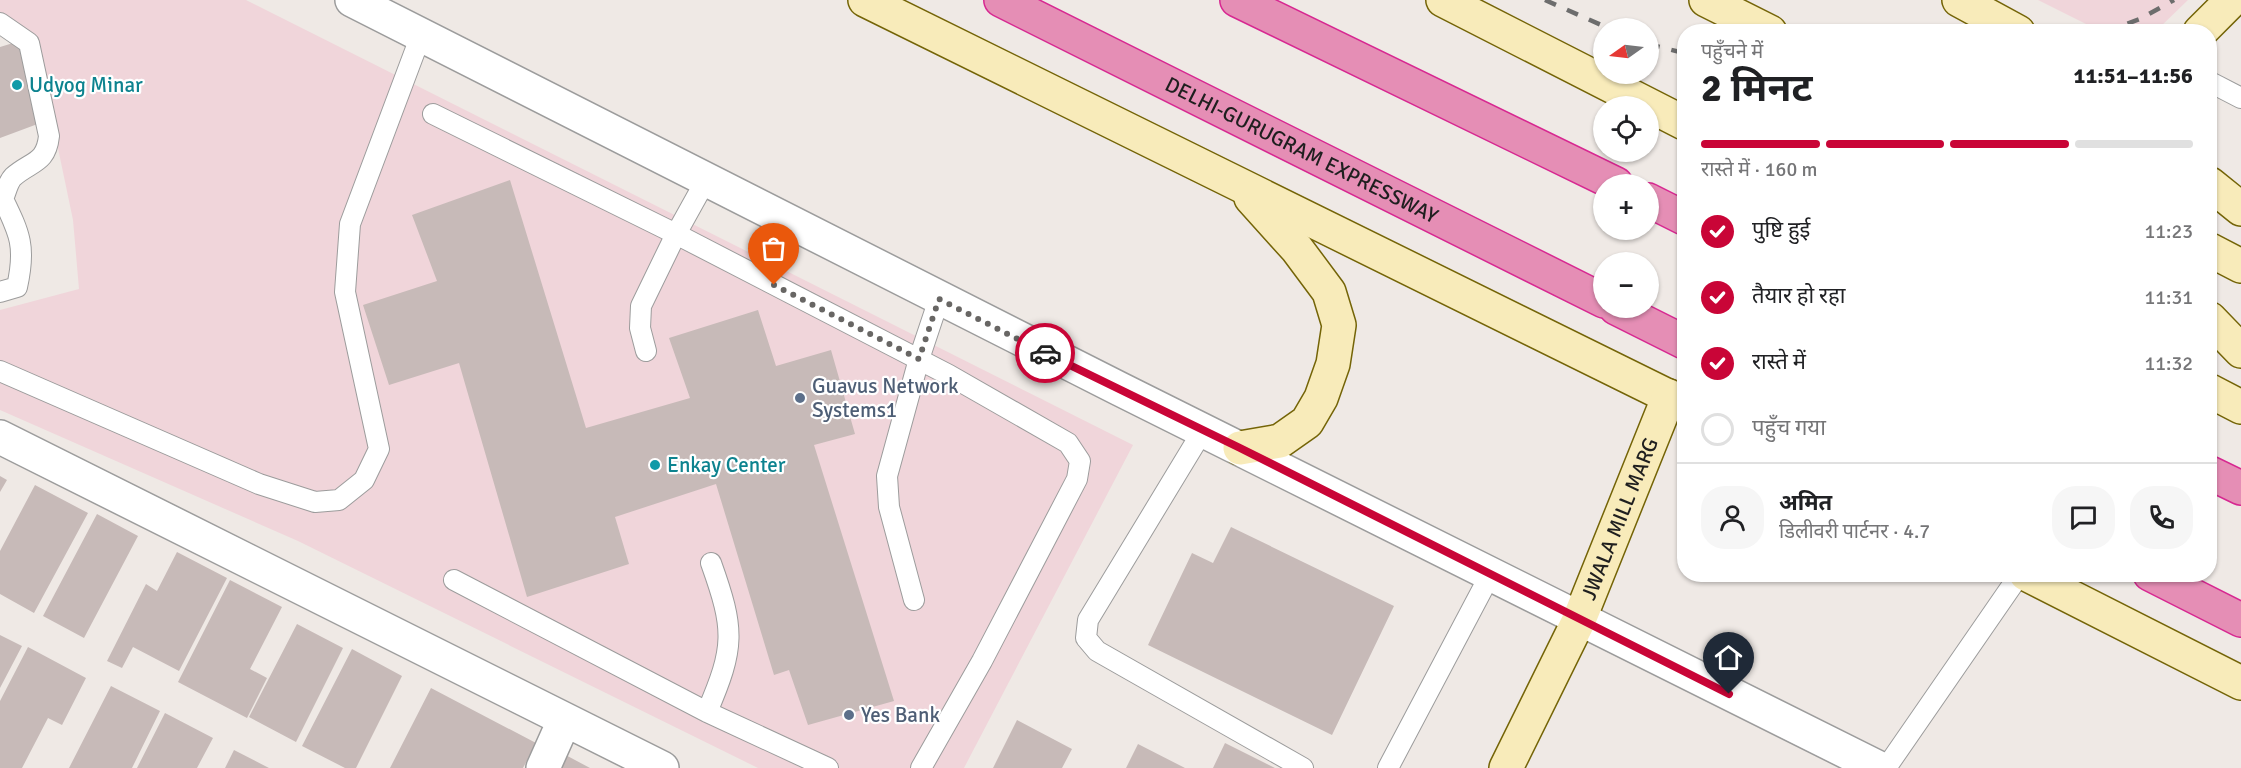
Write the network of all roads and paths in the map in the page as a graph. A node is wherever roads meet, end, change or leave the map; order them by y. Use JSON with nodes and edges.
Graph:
{"nodes":[{"id":1,"x":352,"y":0,"type":"edge"},
{"id":2,"x":865,"y":0,"type":"edge"},
{"id":3,"x":1000,"y":0,"type":"edge"},
{"id":4,"x":1237,"y":0,"type":"edge"},
{"id":5,"x":1443,"y":0,"type":"edge"},
{"id":6,"x":1706,"y":0,"type":"edge"},
{"id":7,"x":1959,"y":0,"type":"edge"},
{"id":8,"x":2232,"y":0,"type":"edge"},
{"id":9,"x":0,"y":23,"type":"edge"},
{"id":10,"x":1754,"y":24,"type":"edge"},
{"id":11,"x":2003,"y":24,"type":"edge"},
{"id":12,"x":2208,"y":24,"type":"edge"},
{"id":13,"x":421,"y":35,"type":"junction"},
{"id":14,"x":2217,"y":85,"type":"edge"},
{"id":15,"x":2240,"y":94,"type":"edge"},
{"id":16,"x":433,"y":114,"type":"dead end"},
{"id":17,"x":1677,"y":119,"type":"edge"},
{"id":18,"x":1595,"y":174,"type":"edge"},
{"id":19,"x":706,"y":180,"type":"junction"},
{"id":20,"x":1239,"y":184,"type":"junction"},
{"id":21,"x":2217,"y":190,"type":"edge"},
{"id":22,"x":1659,"y":206,"type":"edge"},
{"id":23,"x":2241,"y":209,"type":"edge"},
{"id":24,"x":1677,"y":214,"type":"edge"},
{"id":25,"x":676,"y":234,"type":"junction"},
{"id":26,"x":2217,"y":254,"type":"edge"},
{"id":27,"x":2241,"y":266,"type":"edge"},
{"id":28,"x":0,"y":292,"type":"edge"},
{"id":29,"x":1593,"y":296,"type":"edge"},
{"id":30,"x":939,"y":299,"type":"junction"},
{"id":31,"x":1636,"y":318,"type":"edge"},
{"id":32,"x":2217,"y":326,"type":"edge"},
{"id":33,"x":1677,"y":338,"type":"edge"},
{"id":34,"x":646,"y":351,"type":"dead end"},
{"id":35,"x":2241,"y":351,"type":"edge"},
{"id":36,"x":919,"y":359,"type":"junction"},
{"id":37,"x":0,"y":371,"type":"edge"},
{"id":38,"x":2217,"y":395,"type":"edge"},
{"id":39,"x":1676,"y":400,"type":"edge"},
{"id":40,"x":2241,"y":407,"type":"edge"},
{"id":41,"x":1202,"y":432,"type":"junction"},
{"id":42,"x":0,"y":437,"type":"edge"},
{"id":43,"x":1240,"y":448,"type":"junction"},
{"id":44,"x":2217,"y":476,"type":"edge"},
{"id":45,"x":2241,"y":488,"type":"edge"},
{"id":46,"x":711,"y":563,"type":"dead end"},
{"id":47,"x":1490,"y":575,"type":"junction"},
{"id":48,"x":454,"y":580,"type":"dead end"},
{"id":49,"x":2014,"y":582,"type":"edge"},
{"id":50,"x":2042,"y":582,"type":"edge"},
{"id":51,"x":2166,"y":582,"type":"edge"},
{"id":52,"x":914,"y":600,"type":"dead end"},
{"id":53,"x":1579,"y":620,"type":"junction"},
{"id":54,"x":2241,"y":620,"type":"edge"},
{"id":55,"x":2241,"y":683,"type":"edge"},
{"id":56,"x":707,"y":712,"type":"junction"},
{"id":57,"x":564,"y":721,"type":"junction"},
{"id":58,"x":543,"y":768,"type":"edge"},
{"id":59,"x":662,"y":768,"type":"edge"},
{"id":60,"x":828,"y":768,"type":"edge"},
{"id":61,"x":921,"y":768,"type":"edge"},
{"id":62,"x":1303,"y":768,"type":"edge"},
{"id":63,"x":1388,"y":768,"type":"edge"},
{"id":64,"x":1506,"y":768,"type":"edge"},
{"id":65,"x":1879,"y":768,"type":"edge"},
{"id":66,"x":1886,"y":768,"type":"edge"}],
"edges":[{"from":1,"to":13,"type":"street"},
{"from":2,"to":20,"type":"main road"},
{"from":3,"to":29,"type":"highway","name":"DELHI-GURUGRAM EXPRESSWAY"},
{"from":4,"to":18,"type":"highway"},
{"from":5,"to":17,"type":"main road"},
{"from":6,"to":10,"type":"main road"},
{"from":7,"to":11,"type":"main road"},
{"from":8,"to":12,"type":"main road"},
{"from":9,"to":28,"type":"lane"},
{"from":13,"to":19,"type":"street"},
{"from":13,"to":37,"type":"lane"},
{"from":14,"to":15,"type":"lane"},
{"from":16,"to":25,"type":"lane"},
{"from":19,"to":25,"type":"lane"},
{"from":19,"to":30,"type":"street"},
{"from":20,"to":39,"type":"main road"},
{"from":20,"to":43,"type":"main road"},
{"from":21,"to":23,"type":"main road"},
{"from":22,"to":24,"type":"highway"},
{"from":25,"to":34,"type":"lane"},
{"from":25,"to":36,"type":"lane"},
{"from":26,"to":27,"type":"main road"},
{"from":30,"to":36,"type":"lane"},
{"from":30,"to":41,"type":"street"},
{"from":31,"to":33,"type":"highway"},
{"from":32,"to":35,"type":"main road"},
{"from":36,"to":52,"type":"lane"},
{"from":36,"to":61,"type":"lane"},
{"from":38,"to":40,"type":"main road"},
{"from":39,"to":53,"type":"main road","name":"JWALA MILL MARG"},
{"from":41,"to":43,"type":"street"},
{"from":41,"to":62,"type":"lane"},
{"from":42,"to":57,"type":"street"},
{"from":43,"to":47,"type":"street"},
{"from":44,"to":45,"type":"highway"},
{"from":46,"to":56,"type":"lane"},
{"from":47,"to":53,"type":"street"},
{"from":47,"to":63,"type":"lane"},
{"from":48,"to":56,"type":"lane"},
{"from":49,"to":66,"type":"lane"},
{"from":50,"to":55,"type":"main road"},
{"from":51,"to":54,"type":"highway"},
{"from":53,"to":64,"type":"main road","name":"JWALA MILL MARG"},
{"from":53,"to":65,"type":"street"},
{"from":56,"to":60,"type":"lane"},
{"from":57,"to":58,"type":"street"},
{"from":57,"to":59,"type":"street"}]}
